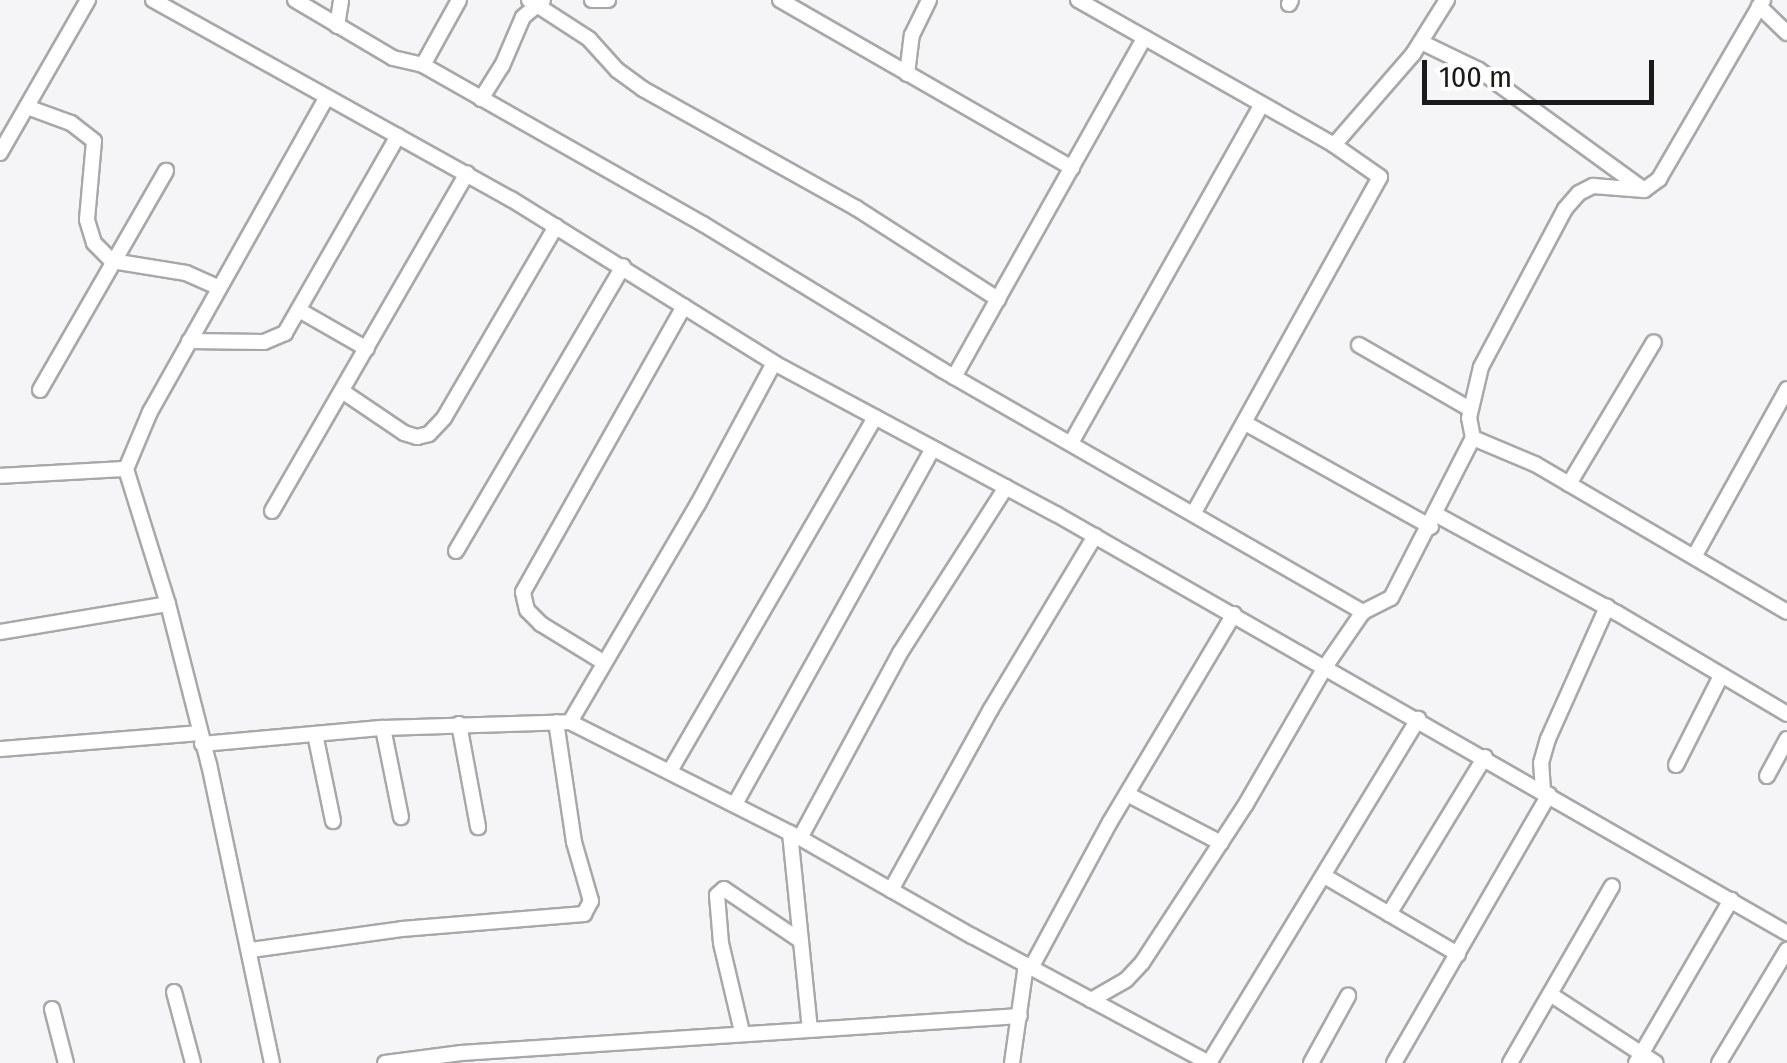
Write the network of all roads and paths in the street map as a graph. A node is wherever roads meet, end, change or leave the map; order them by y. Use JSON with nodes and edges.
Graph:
{"nodes":[{"id":1,"x":88,"y":0,"type":"edge"},
{"id":2,"x":153,"y":0,"type":"edge"},
{"id":3,"x":295,"y":0,"type":"edge"},
{"id":4,"x":340,"y":0,"type":"edge"},
{"id":5,"x":458,"y":0,"type":"edge"},
{"id":6,"x":592,"y":0,"type":"edge"},
{"id":7,"x":608,"y":0,"type":"edge"},
{"id":8,"x":780,"y":0,"type":"edge"},
{"id":9,"x":928,"y":0,"type":"edge"},
{"id":10,"x":1078,"y":0,"type":"edge"},
{"id":11,"x":1448,"y":0,"type":"edge"},
{"id":12,"x":536,"y":1,"type":"edge"},
{"id":13,"x":1761,"y":3,"type":"edge"},
{"id":14,"x":336,"y":26,"type":"junction"},
{"id":15,"x":1787,"y":33,"type":"edge"},
{"id":16,"x":1144,"y":38,"type":"junction"},
{"id":17,"x":1421,"y":42,"type":"junction"},
{"id":18,"x":423,"y":66,"type":"junction"},
{"id":19,"x":907,"y":74,"type":"junction"},
{"id":20,"x":326,"y":98,"type":"junction"},
{"id":21,"x":481,"y":99,"type":"junction"},
{"id":22,"x":1262,"y":106,"type":"junction"},
{"id":23,"x":27,"y":107,"type":"junction"},
{"id":24,"x":8,"y":127,"type":"edge"},
{"id":25,"x":398,"y":136,"type":"junction"},
{"id":26,"x":1334,"y":145,"type":"junction"},
{"id":27,"x":0,"y":153,"type":"edge"},
{"id":28,"x":1072,"y":168,"type":"junction"},
{"id":29,"x":166,"y":171,"type":"dead end"},
{"id":30,"x":467,"y":173,"type":"junction"},
{"id":31,"x":1644,"y":190,"type":"junction"},
{"id":32,"x":556,"y":226,"type":"junction"},
{"id":33,"x":112,"y":261,"type":"junction"},
{"id":34,"x":623,"y":266,"type":"junction"},
{"id":35,"x":219,"y":288,"type":"junction"},
{"id":36,"x":998,"y":299,"type":"junction"},
{"id":37,"x":684,"y":306,"type":"junction"},
{"id":38,"x":299,"y":310,"type":"junction"},
{"id":39,"x":189,"y":341,"type":"junction"},
{"id":40,"x":1654,"y":342,"type":"dead end"},
{"id":41,"x":1359,"y":345,"type":"dead end"},
{"id":42,"x":367,"y":349,"type":"junction"},
{"id":43,"x":774,"y":364,"type":"junction"},
{"id":44,"x":954,"y":377,"type":"junction"},
{"id":45,"x":1787,"y":389,"type":"edge"},
{"id":46,"x":40,"y":390,"type":"dead end"},
{"id":47,"x":342,"y":391,"type":"junction"},
{"id":48,"x":1470,"y":409,"type":"junction"},
{"id":49,"x":874,"y":417,"type":"junction"},
{"id":50,"x":1245,"y":423,"type":"junction"},
{"id":51,"x":1472,"y":438,"type":"junction"},
{"id":52,"x":1070,"y":443,"type":"junction"},
{"id":53,"x":933,"y":448,"type":"junction"},
{"id":54,"x":126,"y":469,"type":"junction"},
{"id":55,"x":0,"y":476,"type":"edge"},
{"id":56,"x":1569,"y":484,"type":"junction"},
{"id":57,"x":1006,"y":487,"type":"junction"},
{"id":58,"x":272,"y":511,"type":"dead end"},
{"id":59,"x":1193,"y":514,"type":"junction"},
{"id":60,"x":1434,"y":521,"type":"junction"},
{"id":61,"x":1096,"y":536,"type":"junction"},
{"id":62,"x":456,"y":551,"type":"dead end"},
{"id":63,"x":1694,"y":557,"type":"junction"},
{"id":64,"x":168,"y":604,"type":"junction"},
{"id":65,"x":1607,"y":607,"type":"junction"},
{"id":66,"x":1363,"y":612,"type":"junction"},
{"id":67,"x":1787,"y":612,"type":"edge"},
{"id":68,"x":1234,"y":614,"type":"junction"},
{"id":69,"x":0,"y":632,"type":"edge"},
{"id":70,"x":602,"y":662,"type":"junction"},
{"id":71,"x":1325,"y":667,"type":"junction"},
{"id":72,"x":1721,"y":676,"type":"junction"},
{"id":73,"x":1787,"y":714,"type":"edge"},
{"id":74,"x":1418,"y":719,"type":"junction"},
{"id":75,"x":563,"y":722,"type":"junction"},
{"id":76,"x":458,"y":724,"type":"junction"},
{"id":77,"x":383,"y":728,"type":"junction"},
{"id":78,"x":315,"y":734,"type":"junction"},
{"id":79,"x":201,"y":738,"type":"junction"},
{"id":80,"x":1787,"y":739,"type":"edge"},
{"id":81,"x":0,"y":749,"type":"edge"},
{"id":82,"x":1485,"y":757,"type":"junction"},
{"id":83,"x":1676,"y":764,"type":"dead end"},
{"id":84,"x":670,"y":771,"type":"junction"},
{"id":85,"x":1767,"y":776,"type":"dead end"},
{"id":86,"x":1546,"y":792,"type":"junction"},
{"id":87,"x":1127,"y":794,"type":"junction"},
{"id":88,"x":734,"y":804,"type":"junction"},
{"id":89,"x":401,"y":816,"type":"dead end"},
{"id":90,"x":333,"y":821,"type":"dead end"},
{"id":91,"x":478,"y":827,"type":"dead end"},
{"id":92,"x":795,"y":835,"type":"junction"},
{"id":93,"x":1221,"y":843,"type":"junction"},
{"id":94,"x":1326,"y":878,"type":"junction"},
{"id":95,"x":1612,"y":886,"type":"dead end"},
{"id":96,"x":891,"y":890,"type":"junction"},
{"id":97,"x":1731,"y":900,"type":"junction"},
{"id":98,"x":1389,"y":914,"type":"junction"},
{"id":99,"x":1787,"y":933,"type":"edge"},
{"id":100,"x":801,"y":941,"type":"junction"},
{"id":101,"x":252,"y":950,"type":"junction"},
{"id":102,"x":1787,"y":950,"type":"edge"},
{"id":103,"x":1458,"y":954,"type":"junction"},
{"id":104,"x":1028,"y":966,"type":"junction"},
{"id":105,"x":174,"y":992,"type":"dead end"},
{"id":106,"x":1550,"y":994,"type":"junction"},
{"id":107,"x":1348,"y":996,"type":"dead end"},
{"id":108,"x":1091,"y":1000,"type":"junction"},
{"id":109,"x":52,"y":1008,"type":"dead end"},
{"id":110,"x":1020,"y":1016,"type":"junction"},
{"id":111,"x":810,"y":1029,"type":"junction"},
{"id":112,"x":742,"y":1032,"type":"junction"},
{"id":113,"x":1639,"y":1058,"type":"edge"},
{"id":114,"x":272,"y":1062,"type":"edge"},
{"id":115,"x":66,"y":1063,"type":"edge"},
{"id":116,"x":193,"y":1063,"type":"edge"},
{"id":117,"x":263,"y":1063,"type":"edge"},
{"id":118,"x":385,"y":1063,"type":"edge"},
{"id":119,"x":1012,"y":1063,"type":"edge"},
{"id":120,"x":1209,"y":1063,"type":"edge"},
{"id":121,"x":1311,"y":1063,"type":"edge"},
{"id":122,"x":1394,"y":1063,"type":"edge"},
{"id":123,"x":1510,"y":1063,"type":"edge"},
{"id":124,"x":1656,"y":1063,"type":"edge"},
{"id":125,"x":1719,"y":1063,"type":"edge"}],
"edges":[{"from":1,"to":23,"type":"street"},
{"from":2,"to":20,"type":"street"},
{"from":3,"to":14,"type":"street"},
{"from":4,"to":14,"type":"street"},
{"from":5,"to":18,"type":"street"},
{"from":6,"to":7,"type":"street"},
{"from":8,"to":19,"type":"street"},
{"from":9,"to":19,"type":"street"},
{"from":10,"to":16,"type":"street"},
{"from":11,"to":17,"type":"street"},
{"from":12,"to":21,"type":"street"},
{"from":12,"to":36,"type":"street"},
{"from":13,"to":15,"type":"street"},
{"from":13,"to":31,"type":"street"},
{"from":14,"to":18,"type":"street"},
{"from":16,"to":22,"type":"street"},
{"from":16,"to":28,"type":"street"},
{"from":17,"to":26,"type":"street"},
{"from":17,"to":31,"type":"street"},
{"from":18,"to":21,"type":"street"},
{"from":19,"to":28,"type":"street"},
{"from":20,"to":25,"type":"street"},
{"from":20,"to":35,"type":"street"},
{"from":21,"to":44,"type":"street"},
{"from":22,"to":26,"type":"street"},
{"from":22,"to":52,"type":"street"},
{"from":23,"to":24,"type":"street"},
{"from":23,"to":33,"type":"street"},
{"from":24,"to":27,"type":"street"},
{"from":25,"to":30,"type":"street"},
{"from":25,"to":38,"type":"street"},
{"from":26,"to":50,"type":"street"},
{"from":28,"to":36,"type":"street"},
{"from":29,"to":33,"type":"street"},
{"from":30,"to":32,"type":"street"},
{"from":30,"to":42,"type":"street"},
{"from":31,"to":48,"type":"street"},
{"from":32,"to":34,"type":"street"},
{"from":32,"to":47,"type":"street"},
{"from":33,"to":35,"type":"street"},
{"from":33,"to":46,"type":"street"},
{"from":34,"to":37,"type":"street"},
{"from":34,"to":62,"type":"street"},
{"from":35,"to":39,"type":"street"},
{"from":36,"to":44,"type":"street"},
{"from":37,"to":43,"type":"street"},
{"from":37,"to":70,"type":"street"},
{"from":38,"to":39,"type":"street"},
{"from":38,"to":42,"type":"street"},
{"from":39,"to":54,"type":"street"},
{"from":40,"to":56,"type":"street"},
{"from":41,"to":48,"type":"street"},
{"from":42,"to":47,"type":"street"},
{"from":43,"to":49,"type":"street"},
{"from":43,"to":70,"type":"street"},
{"from":44,"to":52,"type":"street"},
{"from":45,"to":63,"type":"street"},
{"from":47,"to":58,"type":"street"},
{"from":48,"to":51,"type":"street"},
{"from":49,"to":53,"type":"street"},
{"from":49,"to":84,"type":"street"},
{"from":50,"to":59,"type":"street"},
{"from":50,"to":60,"type":"street"},
{"from":51,"to":56,"type":"street"},
{"from":51,"to":60,"type":"street"},
{"from":52,"to":59,"type":"street"},
{"from":53,"to":57,"type":"street"},
{"from":53,"to":88,"type":"street"},
{"from":54,"to":55,"type":"street"},
{"from":54,"to":64,"type":"street"},
{"from":56,"to":63,"type":"street"},
{"from":57,"to":61,"type":"street"},
{"from":57,"to":92,"type":"street"},
{"from":59,"to":66,"type":"street"},
{"from":60,"to":65,"type":"street"},
{"from":60,"to":66,"type":"street"},
{"from":61,"to":68,"type":"street"},
{"from":61,"to":96,"type":"street"},
{"from":63,"to":67,"type":"street"},
{"from":64,"to":69,"type":"street"},
{"from":64,"to":79,"type":"street"},
{"from":65,"to":72,"type":"street"},
{"from":65,"to":86,"type":"street"},
{"from":66,"to":71,"type":"street"},
{"from":68,"to":71,"type":"street"},
{"from":68,"to":87,"type":"street"},
{"from":70,"to":75,"type":"street"},
{"from":71,"to":74,"type":"street"},
{"from":71,"to":93,"type":"street"},
{"from":72,"to":73,"type":"street"},
{"from":72,"to":83,"type":"street"},
{"from":74,"to":82,"type":"street"},
{"from":74,"to":94,"type":"street"},
{"from":75,"to":76,"type":"street"},
{"from":75,"to":84,"type":"street"},
{"from":75,"to":101,"type":"street"},
{"from":76,"to":77,"type":"street"},
{"from":76,"to":91,"type":"street"},
{"from":77,"to":78,"type":"street"},
{"from":77,"to":89,"type":"street"},
{"from":78,"to":79,"type":"street"},
{"from":78,"to":90,"type":"street"},
{"from":79,"to":81,"type":"street"},
{"from":79,"to":101,"type":"street"},
{"from":80,"to":85,"type":"street"},
{"from":82,"to":86,"type":"street"},
{"from":82,"to":98,"type":"street"},
{"from":84,"to":88,"type":"street"},
{"from":86,"to":97,"type":"street"},
{"from":86,"to":103,"type":"street"},
{"from":87,"to":93,"type":"street"},
{"from":87,"to":104,"type":"street"},
{"from":88,"to":92,"type":"street"},
{"from":92,"to":96,"type":"street"},
{"from":92,"to":100,"type":"street"},
{"from":93,"to":108,"type":"street"},
{"from":94,"to":98,"type":"street"},
{"from":94,"to":120,"type":"street"},
{"from":95,"to":106,"type":"street"},
{"from":96,"to":104,"type":"street"},
{"from":97,"to":99,"type":"street"},
{"from":97,"to":113,"type":"street"},
{"from":98,"to":103,"type":"street"},
{"from":100,"to":111,"type":"street"},
{"from":100,"to":112,"type":"street"},
{"from":101,"to":114,"type":"street"},
{"from":102,"to":125,"type":"street"},
{"from":103,"to":122,"type":"street"},
{"from":104,"to":108,"type":"street"},
{"from":104,"to":110,"type":"street"},
{"from":105,"to":116,"type":"street"},
{"from":106,"to":113,"type":"street"},
{"from":106,"to":123,"type":"street"},
{"from":107,"to":121,"type":"street"},
{"from":108,"to":120,"type":"street"},
{"from":109,"to":115,"type":"street"},
{"from":110,"to":111,"type":"street"},
{"from":110,"to":119,"type":"street"},
{"from":111,"to":112,"type":"street"},
{"from":112,"to":118,"type":"street"},
{"from":113,"to":124,"type":"street"},
{"from":114,"to":117,"type":"street"}]}
